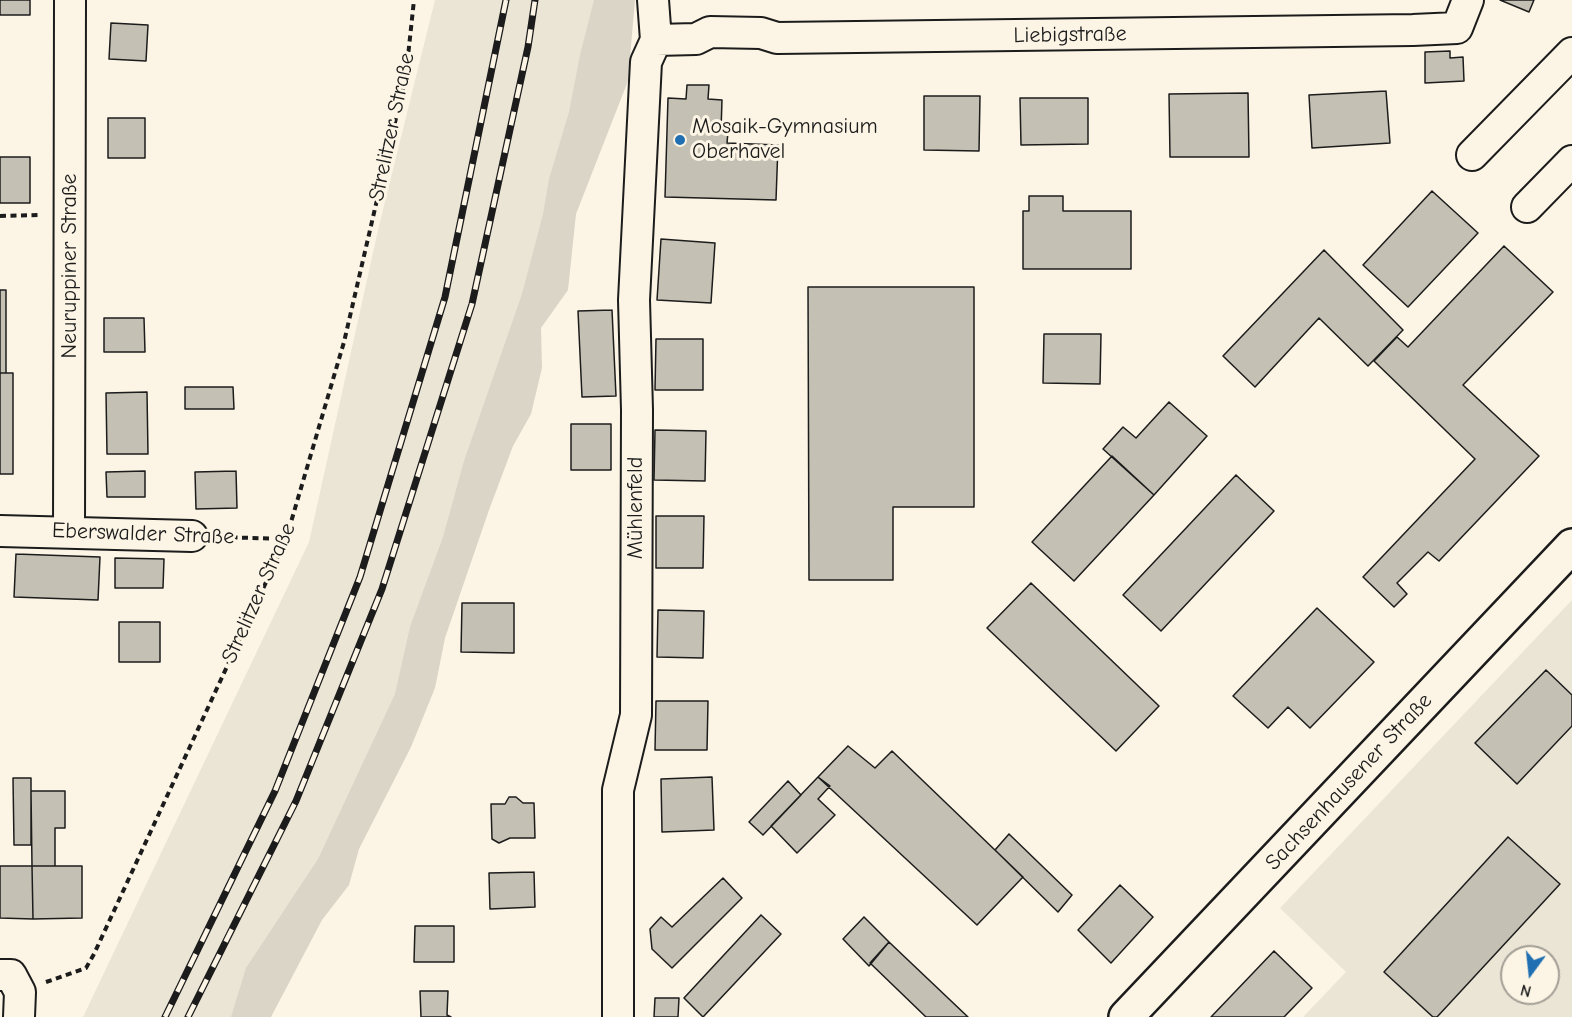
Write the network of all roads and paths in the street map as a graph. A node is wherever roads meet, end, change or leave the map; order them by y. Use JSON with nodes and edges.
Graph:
{"nodes":[{"id":1,"x":70,"y":0,"type":"edge"},
{"id":2,"x":414,"y":0,"type":"edge"},
{"id":3,"x":653,"y":0,"type":"edge"},
{"id":4,"x":1468,"y":0,"type":"edge"},
{"id":5,"x":656,"y":40,"type":"junction"},
{"id":6,"x":1572,"y":52,"type":"edge"},
{"id":7,"x":1472,"y":155,"type":"dead end"},
{"id":8,"x":1572,"y":161,"type":"edge"},
{"id":9,"x":1527,"y":207,"type":"dead end"},
{"id":10,"x":70,"y":215,"type":"junction"},
{"id":11,"x":0,"y":216,"type":"edge"},
{"id":12,"x":0,"y":531,"type":"edge"},
{"id":13,"x":69,"y":532,"type":"junction"},
{"id":14,"x":192,"y":536,"type":"joint"},
{"id":15,"x":286,"y":539,"type":"junction"},
{"id":16,"x":1572,"y":546,"type":"edge"},
{"id":17,"x":13,"y":995,"type":"edge"},
{"id":18,"x":618,"y":1017,"type":"edge"},
{"id":19,"x":1126,"y":1017,"type":"edge"}],
"edges":[{"from":1,"to":10,"type":"street","name":"Neuruppiner Straße"},
{"from":2,"to":15,"type":"path","name":"Strelitzer Straße"},
{"from":3,"to":5,"type":"street","name":"Mühlenfeld"},
{"from":4,"to":5,"type":"street","name":"Liebigstraße"},
{"from":5,"to":18,"type":"street","name":"Mühlenfeld"},
{"from":6,"to":7,"type":"street"},
{"from":8,"to":9,"type":"street"},
{"from":10,"to":11,"type":"path"},
{"from":10,"to":13,"type":"street","name":"Neuruppiner Straße"},
{"from":12,"to":13,"type":"street","name":"Eberswalder Straße"},
{"from":13,"to":14,"type":"street","name":"Eberswalder Straße"},
{"from":14,"to":15,"type":"path","name":"Eberswalder Straße"},
{"from":15,"to":17,"type":"path","name":"Strelitzer Straße"},
{"from":16,"to":19,"type":"main road","name":"Sachsenhausener Straße"}]}
